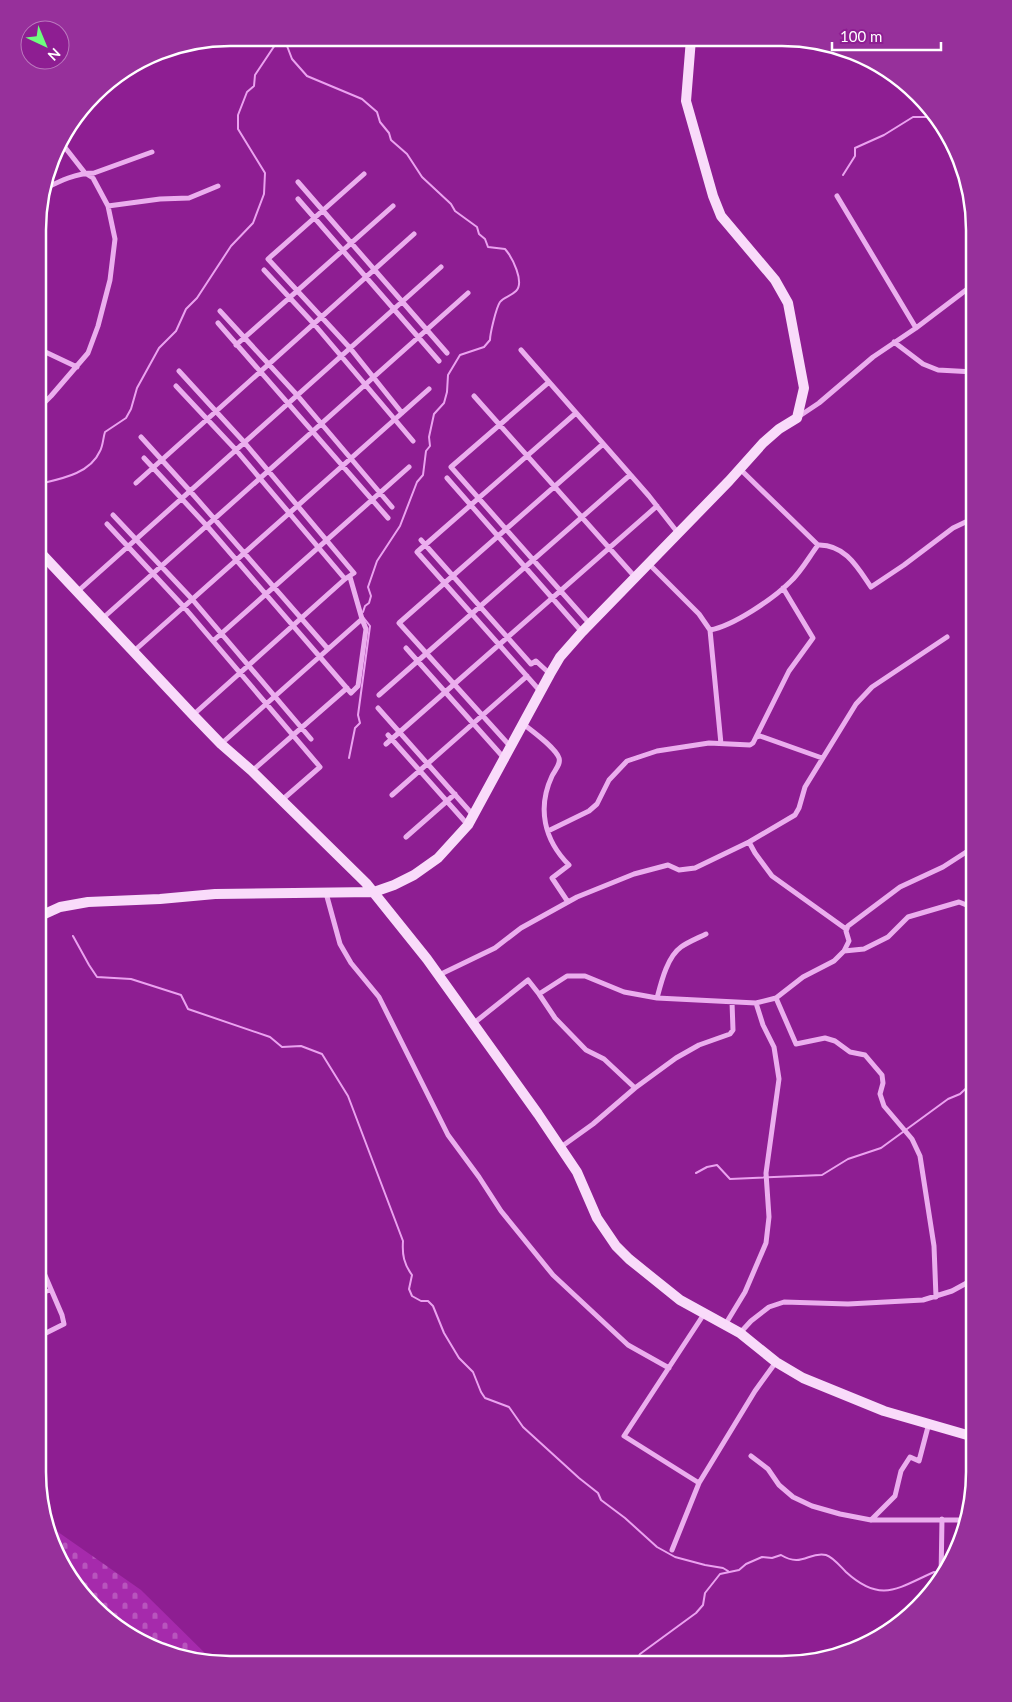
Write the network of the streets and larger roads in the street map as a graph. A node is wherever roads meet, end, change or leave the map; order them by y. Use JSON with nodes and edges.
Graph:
{"nodes":[{"id":1,"x":690,"y":46,"type":"edge"},
{"id":2,"x":66,"y":148,"type":"edge"},
{"id":3,"x":152,"y":152,"type":"dead end"},
{"id":4,"x":85,"y":173,"type":"junction"},
{"id":5,"x":364,"y":174,"type":"dead end"},
{"id":6,"x":298,"y":182,"type":"dead end"},
{"id":7,"x":53,"y":185,"type":"edge"},
{"id":8,"x":218,"y":186,"type":"dead end"},
{"id":9,"x":837,"y":196,"type":"dead end"},
{"id":10,"x":298,"y":199,"type":"dead end"},
{"id":11,"x":108,"y":206,"type":"junction"},
{"id":12,"x":393,"y":206,"type":"dead end"},
{"id":13,"x":323,"y":210,"type":"junction"},
{"id":14,"x":314,"y":218,"type":"junction"},
{"id":15,"x":414,"y":234,"type":"dead end"},
{"id":16,"x":352,"y":243,"type":"junction"},
{"id":17,"x":343,"y":251,"type":"junction"},
{"id":18,"x":441,"y":266,"type":"dead end"},
{"id":19,"x":264,"y":270,"type":"dead end"},
{"id":20,"x":375,"y":270,"type":"junction"},
{"id":21,"x":366,"y":277,"type":"junction"},
{"id":22,"x":966,"y":290,"type":"edge"},
{"id":23,"x":297,"y":291,"type":"junction"},
{"id":24,"x":468,"y":293,"type":"dead end"},
{"id":25,"x":290,"y":298,"type":"junction"},
{"id":26,"x":402,"y":301,"type":"junction"},
{"id":27,"x":394,"y":309,"type":"junction"},
{"id":28,"x":220,"y":311,"type":"dead end"},
{"id":29,"x":322,"y":317,"type":"junction"},
{"id":30,"x":218,"y":323,"type":"dead end"},
{"id":31,"x":314,"y":324,"type":"junction"},
{"id":32,"x":916,"y":328,"type":"junction"},
{"id":33,"x":427,"y":330,"type":"junction"},
{"id":34,"x":419,"y":337,"type":"junction"},
{"id":35,"x":244,"y":338,"type":"junction"},
{"id":36,"x":894,"y":342,"type":"junction"},
{"id":37,"x":236,"y":345,"type":"junction"},
{"id":38,"x":350,"y":348,"type":"junction"},
{"id":39,"x":521,"y":350,"type":"dead end"},
{"id":40,"x":46,"y":352,"type":"edge"},
{"id":41,"x":447,"y":353,"type":"dead end"},
{"id":42,"x":341,"y":356,"type":"junction"},
{"id":43,"x":439,"y":361,"type":"dead end"},
{"id":44,"x":269,"y":364,"type":"junction"},
{"id":45,"x":77,"y":367,"type":"junction"},
{"id":46,"x":179,"y":371,"type":"dead end"},
{"id":47,"x":260,"y":372,"type":"junction"},
{"id":48,"x":966,"y":372,"type":"edge"},
{"id":49,"x":374,"y":377,"type":"junction"},
{"id":50,"x":548,"y":382,"type":"junction"},
{"id":51,"x":366,"y":384,"type":"junction"},
{"id":52,"x":176,"y":386,"type":"dead end"},
{"id":53,"x":429,"y":389,"type":"dead end"},
{"id":54,"x":297,"y":395,"type":"junction"},
{"id":55,"x":474,"y":396,"type":"dead end"},
{"id":56,"x":46,"y":400,"type":"edge"},
{"id":57,"x":288,"y":404,"type":"junction"},
{"id":58,"x":216,"y":412,"type":"junction"},
{"id":59,"x":402,"y":413,"type":"junction"},
{"id":60,"x":576,"y":413,"type":"junction"},
{"id":61,"x":797,"y":418,"type":"junction"},
{"id":62,"x":207,"y":419,"type":"junction"},
{"id":63,"x":395,"y":419,"type":"junction"},
{"id":64,"x":322,"y":424,"type":"junction"},
{"id":65,"x":500,"y":425,"type":"junction"},
{"id":66,"x":312,"y":432,"type":"junction"},
{"id":67,"x":141,"y":437,"type":"dead end"},
{"id":68,"x":413,"y":441,"type":"dead end"},
{"id":69,"x":244,"y":442,"type":"junction"},
{"id":70,"x":603,"y":444,"type":"junction"},
{"id":71,"x":236,"y":450,"type":"junction"},
{"id":72,"x":527,"y":456,"type":"junction"},
{"id":73,"x":144,"y":458,"type":"dead end"},
{"id":74,"x":351,"y":458,"type":"junction"},
{"id":75,"x":162,"y":460,"type":"junction"},
{"id":76,"x":342,"y":466,"type":"junction"},
{"id":77,"x":409,"y":467,"type":"dead end"},
{"id":78,"x":153,"y":468,"type":"junction"},
{"id":79,"x":740,"y":469,"type":"junction"},
{"id":80,"x":268,"y":471,"type":"junction"},
{"id":81,"x":630,"y":475,"type":"junction"},
{"id":82,"x":260,"y":478,"type":"junction"},
{"id":83,"x":447,"y":478,"type":"dead end"},
{"id":84,"x":136,"y":483,"type":"dead end"},
{"id":85,"x":554,"y":486,"type":"junction"},
{"id":86,"x":190,"y":491,"type":"junction"},
{"id":87,"x":380,"y":493,"type":"junction"},
{"id":88,"x":182,"y":498,"type":"junction"},
{"id":89,"x":479,"y":498,"type":"junction"},
{"id":90,"x":372,"y":500,"type":"junction"},
{"id":91,"x":471,"y":505,"type":"junction"},
{"id":92,"x":298,"y":506,"type":"junction"},
{"id":93,"x":657,"y":506,"type":"junction"},
{"id":94,"x":392,"y":507,"type":"dead end"},
{"id":95,"x":290,"y":513,"type":"junction"},
{"id":96,"x":113,"y":515,"type":"dead end"},
{"id":97,"x":388,"y":518,"type":"dead end"},
{"id":98,"x":582,"y":518,"type":"junction"},
{"id":99,"x":214,"y":519,"type":"junction"},
{"id":100,"x":966,"y":522,"type":"edge"},
{"id":101,"x":107,"y":524,"type":"dead end"},
{"id":102,"x":207,"y":526,"type":"junction"},
{"id":103,"x":506,"y":529,"type":"junction"},
{"id":104,"x":678,"y":533,"type":"junction"},
{"id":105,"x":498,"y":536,"type":"junction"},
{"id":106,"x":136,"y":540,"type":"junction"},
{"id":107,"x":421,"y":540,"type":"dead end"},
{"id":108,"x":327,"y":541,"type":"junction"},
{"id":109,"x":426,"y":545,"type":"junction"},
{"id":110,"x":818,"y":545,"type":"junction"},
{"id":111,"x":128,"y":547,"type":"junction"},
{"id":112,"x":319,"y":548,"type":"junction"},
{"id":113,"x":609,"y":548,"type":"junction"},
{"id":114,"x":244,"y":553,"type":"junction"},
{"id":115,"x":46,"y":558,"type":"edge"},
{"id":116,"x":237,"y":560,"type":"junction"},
{"id":117,"x":533,"y":560,"type":"junction"},
{"id":118,"x":649,"y":564,"type":"junction"},
{"id":119,"x":161,"y":566,"type":"junction"},
{"id":120,"x":525,"y":567,"type":"junction"},
{"id":121,"x":153,"y":574,"type":"junction"},
{"id":122,"x":453,"y":576,"type":"junction"},
{"id":123,"x":348,"y":578,"type":"junction"},
{"id":124,"x":635,"y":578,"type":"junction"},
{"id":125,"x":444,"y":583,"type":"junction"},
{"id":126,"x":274,"y":587,"type":"junction"},
{"id":127,"x":783,"y":588,"type":"junction"},
{"id":128,"x":561,"y":591,"type":"junction"},
{"id":129,"x":78,"y":592,"type":"junction"},
{"id":130,"x":266,"y":594,"type":"junction"},
{"id":131,"x":552,"y":598,"type":"junction"},
{"id":132,"x":192,"y":599,"type":"junction"},
{"id":133,"x":480,"y":606,"type":"junction"},
{"id":134,"x":184,"y":607,"type":"junction"},
{"id":135,"x":472,"y":614,"type":"junction"},
{"id":136,"x":103,"y":618,"type":"junction"},
{"id":137,"x":301,"y":618,"type":"junction"},
{"id":138,"x":362,"y":619,"type":"junction"},
{"id":139,"x":589,"y":623,"type":"junction"},
{"id":140,"x":293,"y":625,"type":"junction"},
{"id":141,"x":710,"y":630,"type":"junction"},
{"id":142,"x":582,"y":632,"type":"junction"},
{"id":143,"x":222,"y":634,"type":"junction"},
{"id":144,"x":946,"y":637,"type":"dead end"},
{"id":145,"x":508,"y":638,"type":"junction"},
{"id":146,"x":213,"y":642,"type":"junction"},
{"id":147,"x":499,"y":645,"type":"junction"},
{"id":148,"x":406,"y":648,"type":"dead end"},
{"id":149,"x":328,"y":649,"type":"junction"},
{"id":150,"x":134,"y":651,"type":"junction"},
{"id":151,"x":426,"y":654,"type":"junction"},
{"id":152,"x":320,"y":657,"type":"junction"},
{"id":153,"x":418,"y":661,"type":"junction"},
{"id":154,"x":248,"y":666,"type":"junction"},
{"id":155,"x":240,"y":673,"type":"junction"},
{"id":156,"x":550,"y":674,"type":"junction"},
{"id":157,"x":527,"y":676,"type":"junction"},
{"id":158,"x":454,"y":684,"type":"junction"},
{"id":159,"x":347,"y":688,"type":"junction"},
{"id":160,"x":540,"y":691,"type":"junction"},
{"id":161,"x":445,"y":692,"type":"junction"},
{"id":162,"x":379,"y":695,"type":"dead end"},
{"id":163,"x":275,"y":697,"type":"junction"},
{"id":164,"x":267,"y":704,"type":"junction"},
{"id":165,"x":378,"y":708,"type":"dead end"},
{"id":166,"x":193,"y":715,"type":"junction"},
{"id":167,"x":482,"y":715,"type":"junction"},
{"id":168,"x":473,"y":723,"type":"junction"},
{"id":169,"x":522,"y":723,"type":"junction"},
{"id":170,"x":301,"y":728,"type":"junction"},
{"id":171,"x":400,"y":732,"type":"junction"},
{"id":172,"x":293,"y":735,"type":"junction"},
{"id":173,"x":390,"y":737,"type":"junction"},
{"id":174,"x":756,"y":737,"type":"junction"},
{"id":175,"x":310,"y":739,"type":"dead end"},
{"id":176,"x":222,"y":744,"type":"junction"},
{"id":177,"x":386,"y":744,"type":"dead end"},
{"id":178,"x":721,"y":744,"type":"junction"},
{"id":179,"x":510,"y":746,"type":"junction"},
{"id":180,"x":504,"y":758,"type":"junction"},
{"id":181,"x":822,"y":758,"type":"junction"},
{"id":182,"x":428,"y":764,"type":"junction"},
{"id":183,"x":252,"y":771,"type":"junction"},
{"id":184,"x":420,"y":771,"type":"junction"},
{"id":185,"x":455,"y":794,"type":"junction"},
{"id":186,"x":392,"y":795,"type":"dead end"},
{"id":187,"x":281,"y":801,"type":"junction"},
{"id":188,"x":447,"y":801,"type":"junction"},
{"id":189,"x":474,"y":815,"type":"junction"},
{"id":190,"x":468,"y":825,"type":"junction"},
{"id":191,"x":548,"y":831,"type":"junction"},
{"id":192,"x":406,"y":837,"type":"dead end"},
{"id":193,"x":749,"y":842,"type":"junction"},
{"id":194,"x":966,"y":852,"type":"edge"},
{"id":195,"x":374,"y":892,"type":"junction"},
{"id":196,"x":326,"y":893,"type":"junction"},
{"id":197,"x":568,"y":902,"type":"junction"},
{"id":198,"x":966,"y":905,"type":"edge"},
{"id":199,"x":46,"y":913,"type":"edge"},
{"id":200,"x":846,"y":929,"type":"junction"},
{"id":201,"x":706,"y":934,"type":"dead end"},
{"id":202,"x":844,"y":952,"type":"junction"},
{"id":203,"x":438,"y":975,"type":"junction"},
{"id":204,"x":539,"y":994,"type":"junction"},
{"id":205,"x":657,"y":998,"type":"junction"},
{"id":206,"x":776,"y":998,"type":"junction"},
{"id":207,"x":732,"y":1002,"type":"junction"},
{"id":208,"x":756,"y":1003,"type":"junction"},
{"id":209,"x":474,"y":1023,"type":"junction"},
{"id":210,"x":635,"y":1088,"type":"junction"},
{"id":211,"x":561,"y":1147,"type":"junction"},
{"id":212,"x":46,"y":1280,"type":"edge"},
{"id":213,"x":966,"y":1283,"type":"edge"},
{"id":214,"x":50,"y":1290,"type":"junction"},
{"id":215,"x":46,"y":1291,"type":"edge"},
{"id":216,"x":936,"y":1297,"type":"junction"},
{"id":217,"x":704,"y":1314,"type":"junction"},
{"id":218,"x":725,"y":1325,"type":"junction"},
{"id":219,"x":46,"y":1333,"type":"edge"},
{"id":220,"x":740,"y":1333,"type":"junction"},
{"id":221,"x":776,"y":1362,"type":"junction"},
{"id":222,"x":668,"y":1368,"type":"junction"},
{"id":223,"x":929,"y":1423,"type":"junction"},
{"id":224,"x":966,"y":1435,"type":"edge"},
{"id":225,"x":751,"y":1456,"type":"dead end"},
{"id":226,"x":699,"y":1483,"type":"junction"},
{"id":227,"x":872,"y":1520,"type":"junction"},
{"id":228,"x":942,"y":1520,"type":"junction"},
{"id":229,"x":959,"y":1520,"type":"edge"},
{"id":230,"x":672,"y":1550,"type":"dead end"},
{"id":231,"x":942,"y":1562,"type":"edge"}],
"edges":[{"from":1,"to":61,"type":"street"},
{"from":2,"to":4,"type":"street"},
{"from":3,"to":4,"type":"street"},
{"from":4,"to":7,"type":"street"},
{"from":4,"to":11,"type":"street"},
{"from":5,"to":13,"type":"street"},
{"from":6,"to":13,"type":"street"},
{"from":8,"to":11,"type":"street"},
{"from":9,"to":32,"type":"street"},
{"from":10,"to":14,"type":"street"},
{"from":11,"to":45,"type":"street"},
{"from":12,"to":16,"type":"street"},
{"from":13,"to":14,"type":"street"},
{"from":13,"to":16,"type":"street"},
{"from":14,"to":17,"type":"street"},
{"from":14,"to":23,"type":"street"},
{"from":15,"to":20,"type":"street"},
{"from":16,"to":17,"type":"street"},
{"from":16,"to":20,"type":"street"},
{"from":17,"to":21,"type":"street"},
{"from":17,"to":23,"type":"street"},
{"from":18,"to":26,"type":"street"},
{"from":19,"to":25,"type":"street"},
{"from":20,"to":21,"type":"street"},
{"from":20,"to":26,"type":"street"},
{"from":21,"to":27,"type":"street"},
{"from":21,"to":29,"type":"street"},
{"from":22,"to":32,"type":"street"},
{"from":23,"to":25,"type":"street"},
{"from":23,"to":29,"type":"street"},
{"from":24,"to":33,"type":"street"},
{"from":25,"to":31,"type":"street"},
{"from":25,"to":35,"type":"street"},
{"from":26,"to":27,"type":"street"},
{"from":26,"to":33,"type":"street"},
{"from":27,"to":34,"type":"street"},
{"from":27,"to":38,"type":"street"},
{"from":28,"to":35,"type":"street"},
{"from":29,"to":31,"type":"street"},
{"from":29,"to":38,"type":"street"},
{"from":30,"to":37,"type":"street"},
{"from":31,"to":42,"type":"street"},
{"from":31,"to":44,"type":"street"},
{"from":32,"to":36,"type":"street"},
{"from":33,"to":34,"type":"street"},
{"from":33,"to":41,"type":"street"},
{"from":34,"to":43,"type":"street"},
{"from":34,"to":49,"type":"street"},
{"from":35,"to":37,"type":"street"},
{"from":35,"to":44,"type":"street"},
{"from":36,"to":48,"type":"street"},
{"from":36,"to":61,"type":"street"},
{"from":37,"to":47,"type":"street"},
{"from":38,"to":42,"type":"street"},
{"from":38,"to":49,"type":"street"},
{"from":39,"to":50,"type":"street"},
{"from":40,"to":45,"type":"street"},
{"from":42,"to":51,"type":"street"},
{"from":42,"to":54,"type":"street"},
{"from":44,"to":47,"type":"street"},
{"from":44,"to":54,"type":"street"},
{"from":45,"to":56,"type":"street"},
{"from":46,"to":58,"type":"street"},
{"from":47,"to":57,"type":"street"},
{"from":47,"to":58,"type":"street"},
{"from":49,"to":51,"type":"street"},
{"from":49,"to":59,"type":"street"},
{"from":50,"to":60,"type":"street"},
{"from":50,"to":65,"type":"street"},
{"from":51,"to":63,"type":"street"},
{"from":51,"to":64,"type":"street"},
{"from":52,"to":62,"type":"street"},
{"from":53,"to":59,"type":"street"},
{"from":54,"to":57,"type":"street"},
{"from":54,"to":64,"type":"street"},
{"from":55,"to":65,"type":"street"},
{"from":57,"to":66,"type":"street"},
{"from":57,"to":69,"type":"street"},
{"from":58,"to":62,"type":"street"},
{"from":58,"to":69,"type":"street"},
{"from":59,"to":63,"type":"street"},
{"from":60,"to":70,"type":"street"},
{"from":60,"to":72,"type":"street"},
{"from":61,"to":79,"type":"street"},
{"from":62,"to":71,"type":"street"},
{"from":62,"to":75,"type":"street"},
{"from":63,"to":68,"type":"street"},
{"from":63,"to":74,"type":"street"},
{"from":64,"to":66,"type":"street"},
{"from":64,"to":74,"type":"street"},
{"from":65,"to":72,"type":"street"},
{"from":65,"to":89,"type":"street"},
{"from":66,"to":76,"type":"street"},
{"from":66,"to":80,"type":"street"},
{"from":67,"to":75,"type":"street"},
{"from":69,"to":71,"type":"street"},
{"from":69,"to":80,"type":"street"},
{"from":70,"to":81,"type":"street"},
{"from":70,"to":85,"type":"street"},
{"from":71,"to":82,"type":"street"},
{"from":71,"to":86,"type":"street"},
{"from":72,"to":85,"type":"street"},
{"from":72,"to":89,"type":"street"},
{"from":73,"to":78,"type":"street"},
{"from":74,"to":76,"type":"street"},
{"from":74,"to":87,"type":"street"},
{"from":75,"to":78,"type":"street"},
{"from":75,"to":86,"type":"street"},
{"from":76,"to":90,"type":"street"},
{"from":76,"to":92,"type":"street"},
{"from":77,"to":87,"type":"street"},
{"from":78,"to":84,"type":"street"},
{"from":78,"to":88,"type":"street"},
{"from":79,"to":104,"type":"street"},
{"from":79,"to":110,"type":"street"},
{"from":80,"to":82,"type":"street"},
{"from":80,"to":92,"type":"street"},
{"from":81,"to":93,"type":"street"},
{"from":81,"to":98,"type":"street"},
{"from":82,"to":95,"type":"street"},
{"from":82,"to":99,"type":"street"},
{"from":83,"to":91,"type":"street"},
{"from":85,"to":98,"type":"street"},
{"from":85,"to":103,"type":"street"},
{"from":86,"to":88,"type":"street"},
{"from":86,"to":99,"type":"street"},
{"from":87,"to":90,"type":"street"},
{"from":87,"to":94,"type":"street"},
{"from":88,"to":102,"type":"street"},
{"from":88,"to":106,"type":"street"},
{"from":89,"to":91,"type":"street"},
{"from":89,"to":103,"type":"street"},
{"from":90,"to":97,"type":"street"},
{"from":90,"to":108,"type":"street"},
{"from":91,"to":105,"type":"street"},
{"from":91,"to":109,"type":"street"},
{"from":92,"to":95,"type":"street"},
{"from":92,"to":108,"type":"street"},
{"from":93,"to":104,"type":"street"},
{"from":93,"to":113,"type":"street"},
{"from":95,"to":112,"type":"street"},
{"from":95,"to":114,"type":"street"},
{"from":96,"to":106,"type":"street"},
{"from":98,"to":113,"type":"street"},
{"from":98,"to":117,"type":"street"},
{"from":99,"to":102,"type":"street"},
{"from":99,"to":114,"type":"street"},
{"from":100,"to":110,"type":"street"},
{"from":101,"to":111,"type":"street"},
{"from":102,"to":116,"type":"street"},
{"from":102,"to":119,"type":"street"},
{"from":103,"to":105,"type":"street"},
{"from":103,"to":117,"type":"street"},
{"from":104,"to":118,"type":"street"},
{"from":105,"to":120,"type":"street"},
{"from":105,"to":122,"type":"street"},
{"from":106,"to":111,"type":"street"},
{"from":106,"to":119,"type":"street"},
{"from":107,"to":109,"type":"street"},
{"from":108,"to":112,"type":"street"},
{"from":108,"to":123,"type":"street"},
{"from":109,"to":122,"type":"street"},
{"from":109,"to":125,"type":"street"},
{"from":110,"to":127,"type":"street"},
{"from":111,"to":121,"type":"street"},
{"from":111,"to":129,"type":"street"},
{"from":112,"to":123,"type":"street"},
{"from":112,"to":126,"type":"street"},
{"from":113,"to":124,"type":"street"},
{"from":113,"to":128,"type":"street"},
{"from":114,"to":116,"type":"street"},
{"from":114,"to":126,"type":"street"},
{"from":115,"to":129,"type":"street"},
{"from":116,"to":130,"type":"street"},
{"from":116,"to":132,"type":"street"},
{"from":117,"to":120,"type":"street"},
{"from":117,"to":128,"type":"street"},
{"from":118,"to":124,"type":"street"},
{"from":118,"to":141,"type":"street"},
{"from":119,"to":121,"type":"street"},
{"from":119,"to":132,"type":"street"},
{"from":120,"to":131,"type":"street"},
{"from":120,"to":133,"type":"street"},
{"from":121,"to":134,"type":"street"},
{"from":121,"to":136,"type":"street"},
{"from":122,"to":125,"type":"street"},
{"from":122,"to":133,"type":"street"},
{"from":123,"to":137,"type":"street"},
{"from":123,"to":138,"type":"street"},
{"from":124,"to":139,"type":"street"},
{"from":125,"to":135,"type":"street"},
{"from":125,"to":151,"type":"street"},
{"from":126,"to":130,"type":"street"},
{"from":126,"to":137,"type":"street"},
{"from":127,"to":141,"type":"street"},
{"from":127,"to":174,"type":"street"},
{"from":128,"to":131,"type":"street"},
{"from":128,"to":139,"type":"street"},
{"from":129,"to":136,"type":"street"},
{"from":130,"to":140,"type":"street"},
{"from":130,"to":143,"type":"street"},
{"from":131,"to":142,"type":"street"},
{"from":131,"to":145,"type":"street"},
{"from":132,"to":134,"type":"street"},
{"from":132,"to":143,"type":"street"},
{"from":133,"to":135,"type":"street"},
{"from":133,"to":145,"type":"street"},
{"from":134,"to":146,"type":"street"},
{"from":134,"to":150,"type":"street"},
{"from":135,"to":147,"type":"street"},
{"from":135,"to":151,"type":"street"},
{"from":136,"to":150,"type":"street"},
{"from":137,"to":140,"type":"street"},
{"from":137,"to":149,"type":"street"},
{"from":138,"to":149,"type":"street"},
{"from":138,"to":159,"type":"street"},
{"from":139,"to":142,"type":"street"},
{"from":140,"to":152,"type":"street"},
{"from":140,"to":154,"type":"street"},
{"from":141,"to":178,"type":"street"},
{"from":142,"to":156,"type":"street"},
{"from":143,"to":146,"type":"street"},
{"from":143,"to":154,"type":"street"},
{"from":144,"to":181,"type":"street"},
{"from":145,"to":147,"type":"street"},
{"from":145,"to":156,"type":"street"},
{"from":146,"to":155,"type":"street"},
{"from":147,"to":157,"type":"street"},
{"from":147,"to":158,"type":"street"},
{"from":148,"to":153,"type":"street"},
{"from":149,"to":152,"type":"street"},
{"from":150,"to":166,"type":"street"},
{"from":151,"to":153,"type":"street"},
{"from":151,"to":158,"type":"street"},
{"from":152,"to":159,"type":"street"},
{"from":152,"to":163,"type":"street"},
{"from":153,"to":161,"type":"street"},
{"from":153,"to":162,"type":"street"},
{"from":154,"to":155,"type":"street"},
{"from":154,"to":163,"type":"street"},
{"from":155,"to":164,"type":"street"},
{"from":155,"to":166,"type":"street"},
{"from":156,"to":160,"type":"street"},
{"from":157,"to":160,"type":"street"},
{"from":157,"to":167,"type":"street"},
{"from":158,"to":161,"type":"street"},
{"from":158,"to":167,"type":"street"},
{"from":159,"to":170,"type":"street"},
{"from":160,"to":169,"type":"street"},
{"from":161,"to":168,"type":"street"},
{"from":161,"to":171,"type":"street"},
{"from":163,"to":164,"type":"street"},
{"from":163,"to":170,"type":"street"},
{"from":164,"to":172,"type":"street"},
{"from":164,"to":176,"type":"street"},
{"from":165,"to":171,"type":"street"},
{"from":166,"to":176,"type":"street"},
{"from":167,"to":168,"type":"street"},
{"from":167,"to":179,"type":"street"},
{"from":168,"to":180,"type":"street"},
{"from":168,"to":182,"type":"street"},
{"from":169,"to":179,"type":"street"},
{"from":169,"to":191,"type":"street"},
{"from":170,"to":172,"type":"street"},
{"from":170,"to":175,"type":"street"},
{"from":171,"to":173,"type":"street"},
{"from":171,"to":182,"type":"street"},
{"from":172,"to":183,"type":"street"},
{"from":172,"to":187,"type":"street"},
{"from":173,"to":177,"type":"street"},
{"from":173,"to":184,"type":"street"},
{"from":174,"to":178,"type":"street"},
{"from":174,"to":181,"type":"street"},
{"from":176,"to":183,"type":"street"},
{"from":178,"to":191,"type":"street"},
{"from":179,"to":180,"type":"street"},
{"from":180,"to":189,"type":"street"},
{"from":181,"to":193,"type":"street"},
{"from":182,"to":184,"type":"street"},
{"from":182,"to":185,"type":"street"},
{"from":183,"to":187,"type":"street"},
{"from":184,"to":186,"type":"street"},
{"from":184,"to":188,"type":"street"},
{"from":185,"to":188,"type":"street"},
{"from":185,"to":189,"type":"street"},
{"from":187,"to":195,"type":"street"},
{"from":188,"to":190,"type":"street"},
{"from":188,"to":192,"type":"street"},
{"from":189,"to":190,"type":"street"},
{"from":190,"to":195,"type":"street"},
{"from":191,"to":197,"type":"street"},
{"from":193,"to":197,"type":"street"},
{"from":193,"to":200,"type":"street"},
{"from":194,"to":200,"type":"street"},
{"from":195,"to":196,"type":"street"},
{"from":195,"to":203,"type":"street"},
{"from":196,"to":199,"type":"street"},
{"from":196,"to":222,"type":"street"},
{"from":197,"to":203,"type":"street"},
{"from":198,"to":202,"type":"street"},
{"from":200,"to":202,"type":"street"},
{"from":201,"to":205,"type":"street"},
{"from":202,"to":206,"type":"street"},
{"from":203,"to":209,"type":"street"},
{"from":204,"to":205,"type":"street"},
{"from":204,"to":209,"type":"street"},
{"from":204,"to":210,"type":"street"},
{"from":205,"to":207,"type":"street"},
{"from":206,"to":208,"type":"street"},
{"from":206,"to":216,"type":"street"},
{"from":207,"to":208,"type":"street"},
{"from":207,"to":210,"type":"street"},
{"from":208,"to":218,"type":"street"},
{"from":209,"to":211,"type":"street"},
{"from":210,"to":211,"type":"street"},
{"from":211,"to":217,"type":"street"},
{"from":212,"to":214,"type":"street"},
{"from":213,"to":216,"type":"street"},
{"from":214,"to":215,"type":"street"},
{"from":214,"to":219,"type":"street"},
{"from":216,"to":220,"type":"street"},
{"from":217,"to":218,"type":"street"},
{"from":217,"to":222,"type":"street"},
{"from":218,"to":220,"type":"street"},
{"from":220,"to":221,"type":"street"},
{"from":221,"to":223,"type":"street"},
{"from":221,"to":226,"type":"street"},
{"from":222,"to":226,"type":"street"},
{"from":223,"to":224,"type":"street"},
{"from":223,"to":227,"type":"street"},
{"from":225,"to":227,"type":"street"},
{"from":226,"to":230,"type":"street"},
{"from":227,"to":228,"type":"street"},
{"from":228,"to":229,"type":"street"},
{"from":228,"to":231,"type":"street"}]}
